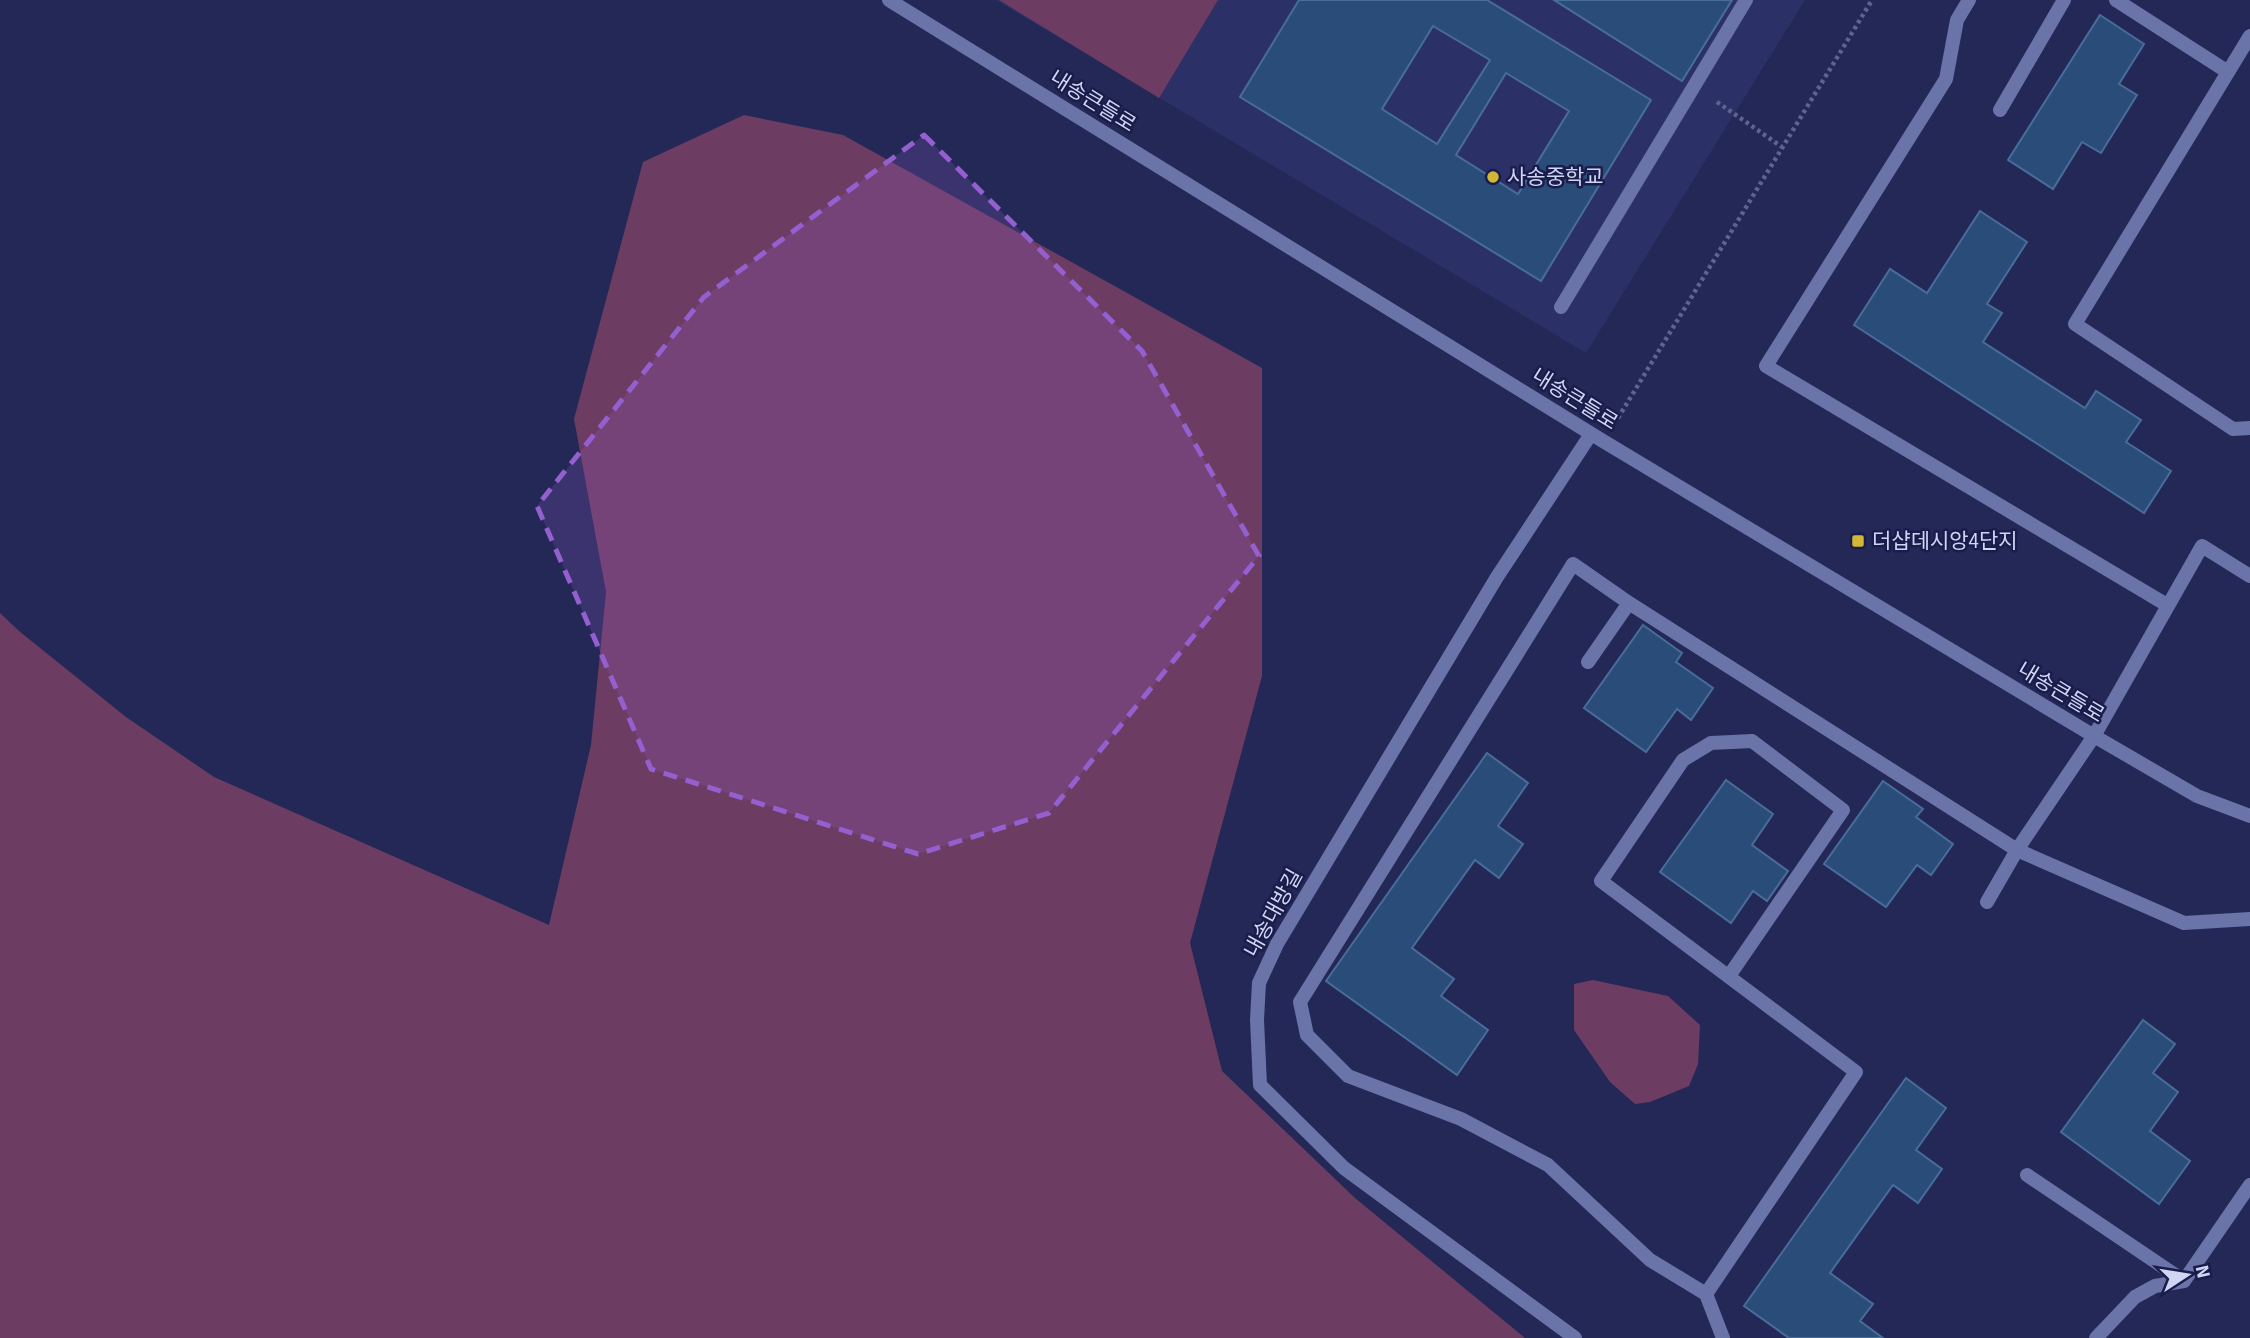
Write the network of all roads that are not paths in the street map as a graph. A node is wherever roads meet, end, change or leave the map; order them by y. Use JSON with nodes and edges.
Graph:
{"nodes":[{"id":1,"x":888,"y":0,"type":"edge"},
{"id":2,"x":1746,"y":0,"type":"edge"},
{"id":3,"x":1969,"y":0,"type":"edge"},
{"id":4,"x":2064,"y":0,"type":"edge"},
{"id":5,"x":2116,"y":0,"type":"edge"},
{"id":6,"x":2250,"y":36,"type":"edge"},
{"id":7,"x":2228,"y":72,"type":"junction"},
{"id":8,"x":2000,"y":110,"type":"dead end"},
{"id":9,"x":1561,"y":307,"type":"dead end"},
{"id":10,"x":2250,"y":428,"type":"edge"},
{"id":11,"x":1597,"y":437,"type":"junction"},
{"id":12,"x":2250,"y":576,"type":"edge"},
{"id":13,"x":1629,"y":603,"type":"junction"},
{"id":14,"x":2168,"y":605,"type":"junction"},
{"id":15,"x":1588,"y":662,"type":"dead end"},
{"id":16,"x":2094,"y":736,"type":"junction"},
{"id":17,"x":2250,"y":816,"type":"edge"},
{"id":18,"x":2017,"y":850,"type":"junction"},
{"id":19,"x":1987,"y":902,"type":"dead end"},
{"id":20,"x":2250,"y":919,"type":"edge"},
{"id":21,"x":1729,"y":976,"type":"junction"},
{"id":22,"x":2028,"y":1175,"type":"dead end"},
{"id":23,"x":2250,"y":1185,"type":"edge"},
{"id":24,"x":2184,"y":1282,"type":"junction"},
{"id":25,"x":1706,"y":1294,"type":"junction"},
{"id":26,"x":1575,"y":1338,"type":"edge"},
{"id":27,"x":1723,"y":1338,"type":"edge"},
{"id":28,"x":2096,"y":1338,"type":"edge"}],
"edges":[{"from":1,"to":11,"type":"street","name":"내송큰들로"},
{"from":2,"to":9,"type":"street"},
{"from":3,"to":14,"type":"street"},
{"from":4,"to":8,"type":"street"},
{"from":5,"to":7,"type":"street"},
{"from":6,"to":7,"type":"street"},
{"from":7,"to":10,"type":"street"},
{"from":11,"to":16,"type":"street","name":"내송큰들로"},
{"from":11,"to":26,"type":"street","name":"내송대방길"},
{"from":12,"to":14,"type":"street"},
{"from":13,"to":15,"type":"street"},
{"from":13,"to":18,"type":"street"},
{"from":13,"to":25,"type":"street"},
{"from":14,"to":16,"type":"street"},
{"from":16,"to":17,"type":"street","name":"내송큰들로"},
{"from":16,"to":18,"type":"street"},
{"from":18,"to":19,"type":"street"},
{"from":18,"to":20,"type":"street"},
{"from":21,"to":21,"type":"street"},
{"from":21,"to":25,"type":"street"},
{"from":22,"to":24,"type":"street"},
{"from":23,"to":24,"type":"street"},
{"from":24,"to":28,"type":"street"},
{"from":25,"to":27,"type":"street"}]}
